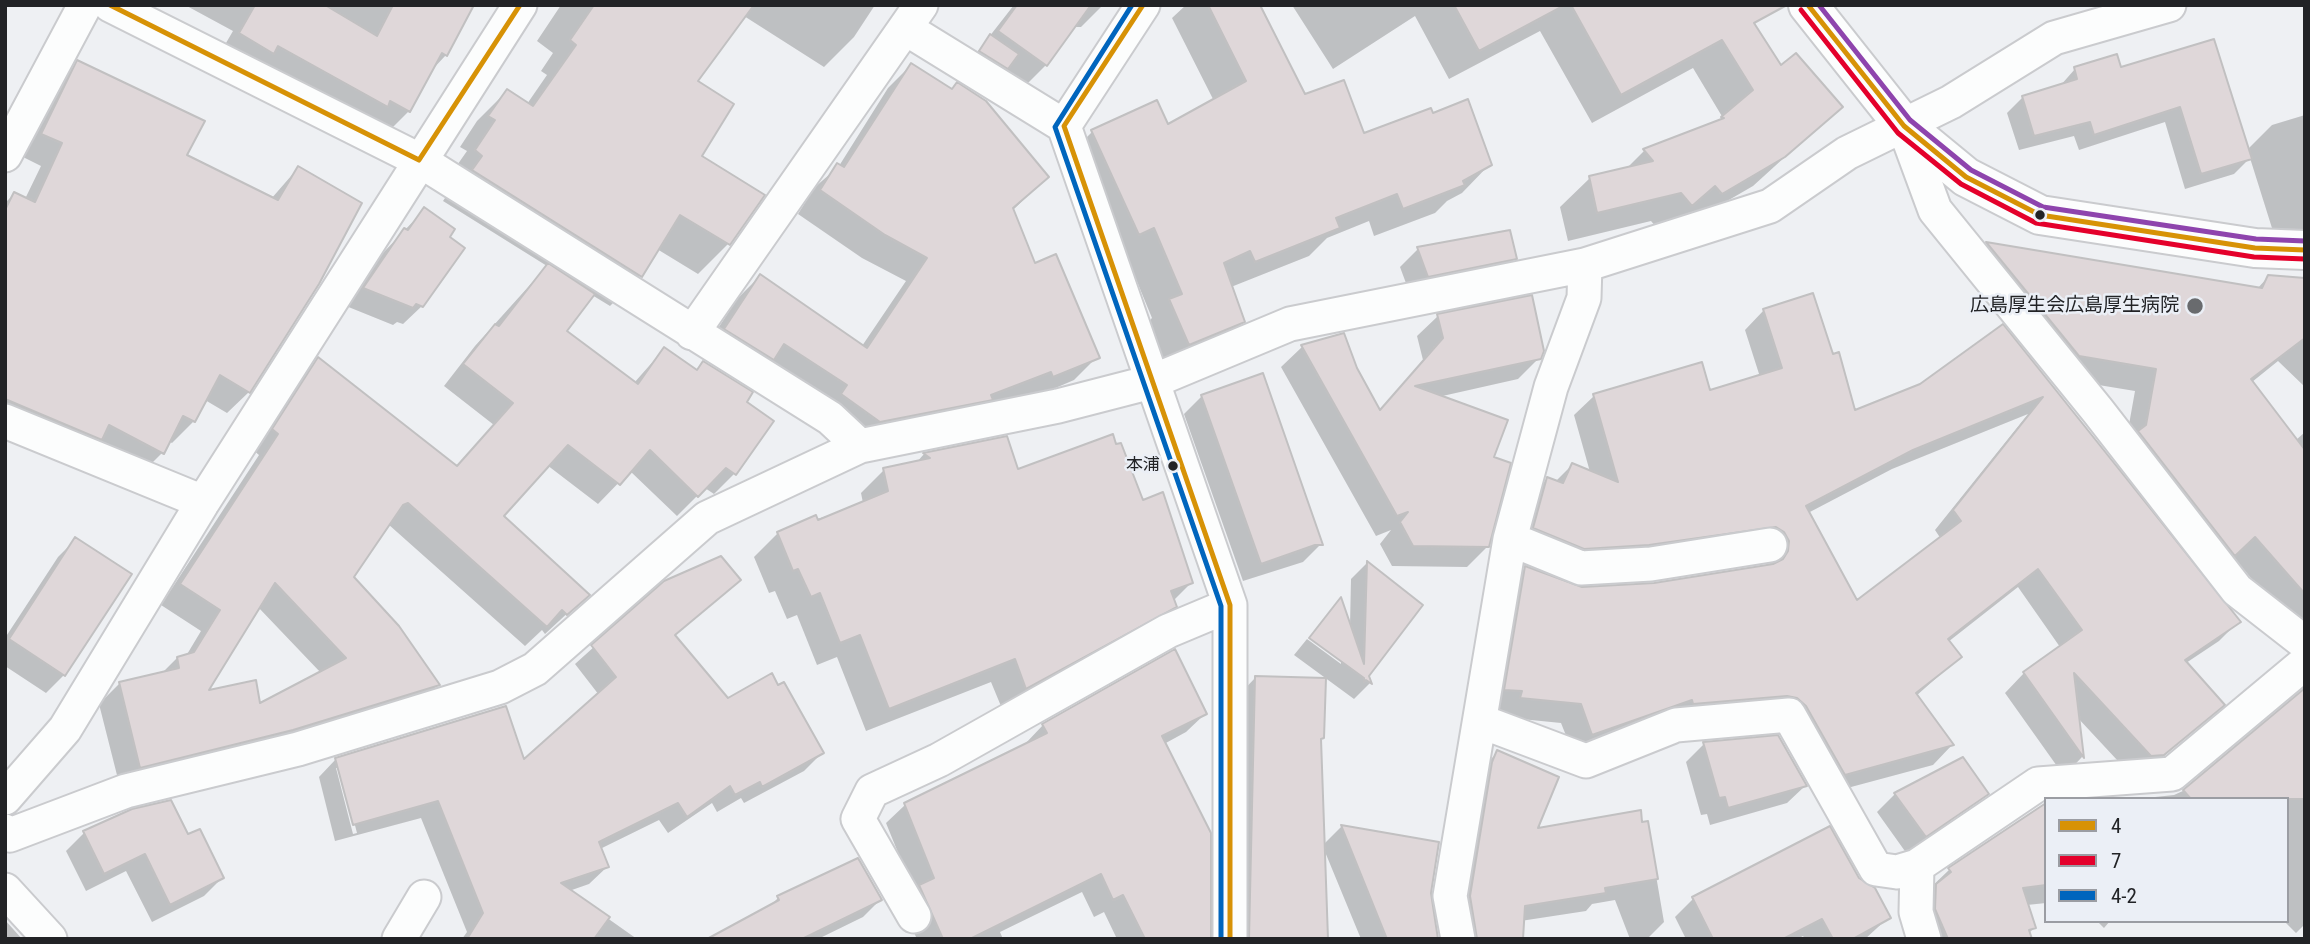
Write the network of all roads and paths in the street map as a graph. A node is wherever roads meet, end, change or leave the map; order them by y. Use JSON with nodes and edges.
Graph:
{"nodes":[{"id":1,"x":85,"y":5,"type":"edge"},
{"id":2,"x":110,"y":5,"type":"edge"},
{"id":3,"x":520,"y":5,"type":"edge"},
{"id":4,"x":1143,"y":5,"type":"edge"},
{"id":5,"x":1808,"y":5,"type":"edge"},
{"id":6,"x":2169,"y":5,"type":"edge"},
{"id":7,"x":913,"y":16,"type":"edge"},
{"id":8,"x":1064,"y":126,"type":"junction"},
{"id":9,"x":1903,"y":126,"type":"junction"},
{"id":10,"x":5,"y":155,"type":"edge"},
{"id":11,"x":419,"y":160,"type":"junction"},
{"id":12,"x":2305,"y":250,"type":"edge"},
{"id":13,"x":1585,"y":265,"type":"junction"},
{"id":14,"x":692,"y":333,"type":"junction"},
{"id":15,"x":1151,"y":382,"type":"junction"},
{"id":16,"x":5,"y":421,"type":"edge"},
{"id":17,"x":860,"y":446,"type":"junction"},
{"id":18,"x":203,"y":502,"type":"junction"},
{"id":19,"x":1510,"y":539,"type":"junction"},
{"id":20,"x":1770,"y":545,"type":"dead end"},
{"id":21,"x":1230,"y":605,"type":"junction"},
{"id":22,"x":2305,"y":643,"type":"edge"},
{"id":23,"x":2305,"y":663,"type":"edge"},
{"id":24,"x":1480,"y":721,"type":"junction"},
{"id":25,"x":5,"y":798,"type":"edge"},
{"id":26,"x":7,"y":836,"type":"edge"},
{"id":27,"x":1917,"y":866,"type":"junction"},
{"id":28,"x":5,"y":890,"type":"edge"},
{"id":29,"x":424,"y":897,"type":"dead end"},
{"id":30,"x":914,"y":916,"type":"dead end"},
{"id":31,"x":50,"y":939,"type":"edge"},
{"id":32,"x":399,"y":939,"type":"edge"},
{"id":33,"x":1230,"y":939,"type":"edge"},
{"id":34,"x":1458,"y":939,"type":"edge"},
{"id":35,"x":1924,"y":939,"type":"edge"}],
"edges":[{"from":1,"to":10,"type":"street"},
{"from":2,"to":11,"type":"street"},
{"from":3,"to":11,"type":"street"},
{"from":4,"to":8,"type":"street"},
{"from":5,"to":9,"type":"street"},
{"from":6,"to":9,"type":"street"},
{"from":7,"to":8,"type":"street"},
{"from":7,"to":14,"type":"street"},
{"from":8,"to":15,"type":"street"},
{"from":9,"to":12,"type":"street"},
{"from":9,"to":13,"type":"street"},
{"from":9,"to":22,"type":"street"},
{"from":11,"to":14,"type":"street"},
{"from":11,"to":18,"type":"street"},
{"from":13,"to":15,"type":"street"},
{"from":13,"to":19,"type":"street"},
{"from":14,"to":17,"type":"street"},
{"from":15,"to":17,"type":"street"},
{"from":15,"to":21,"type":"street"},
{"from":16,"to":18,"type":"street"},
{"from":17,"to":26,"type":"street"},
{"from":18,"to":25,"type":"street"},
{"from":19,"to":20,"type":"street"},
{"from":19,"to":24,"type":"street"},
{"from":21,"to":30,"type":"street"},
{"from":21,"to":33,"type":"street"},
{"from":23,"to":27,"type":"street"},
{"from":24,"to":27,"type":"street"},
{"from":24,"to":34,"type":"street"},
{"from":27,"to":35,"type":"street"},
{"from":28,"to":31,"type":"street"},
{"from":29,"to":32,"type":"street"}]}
